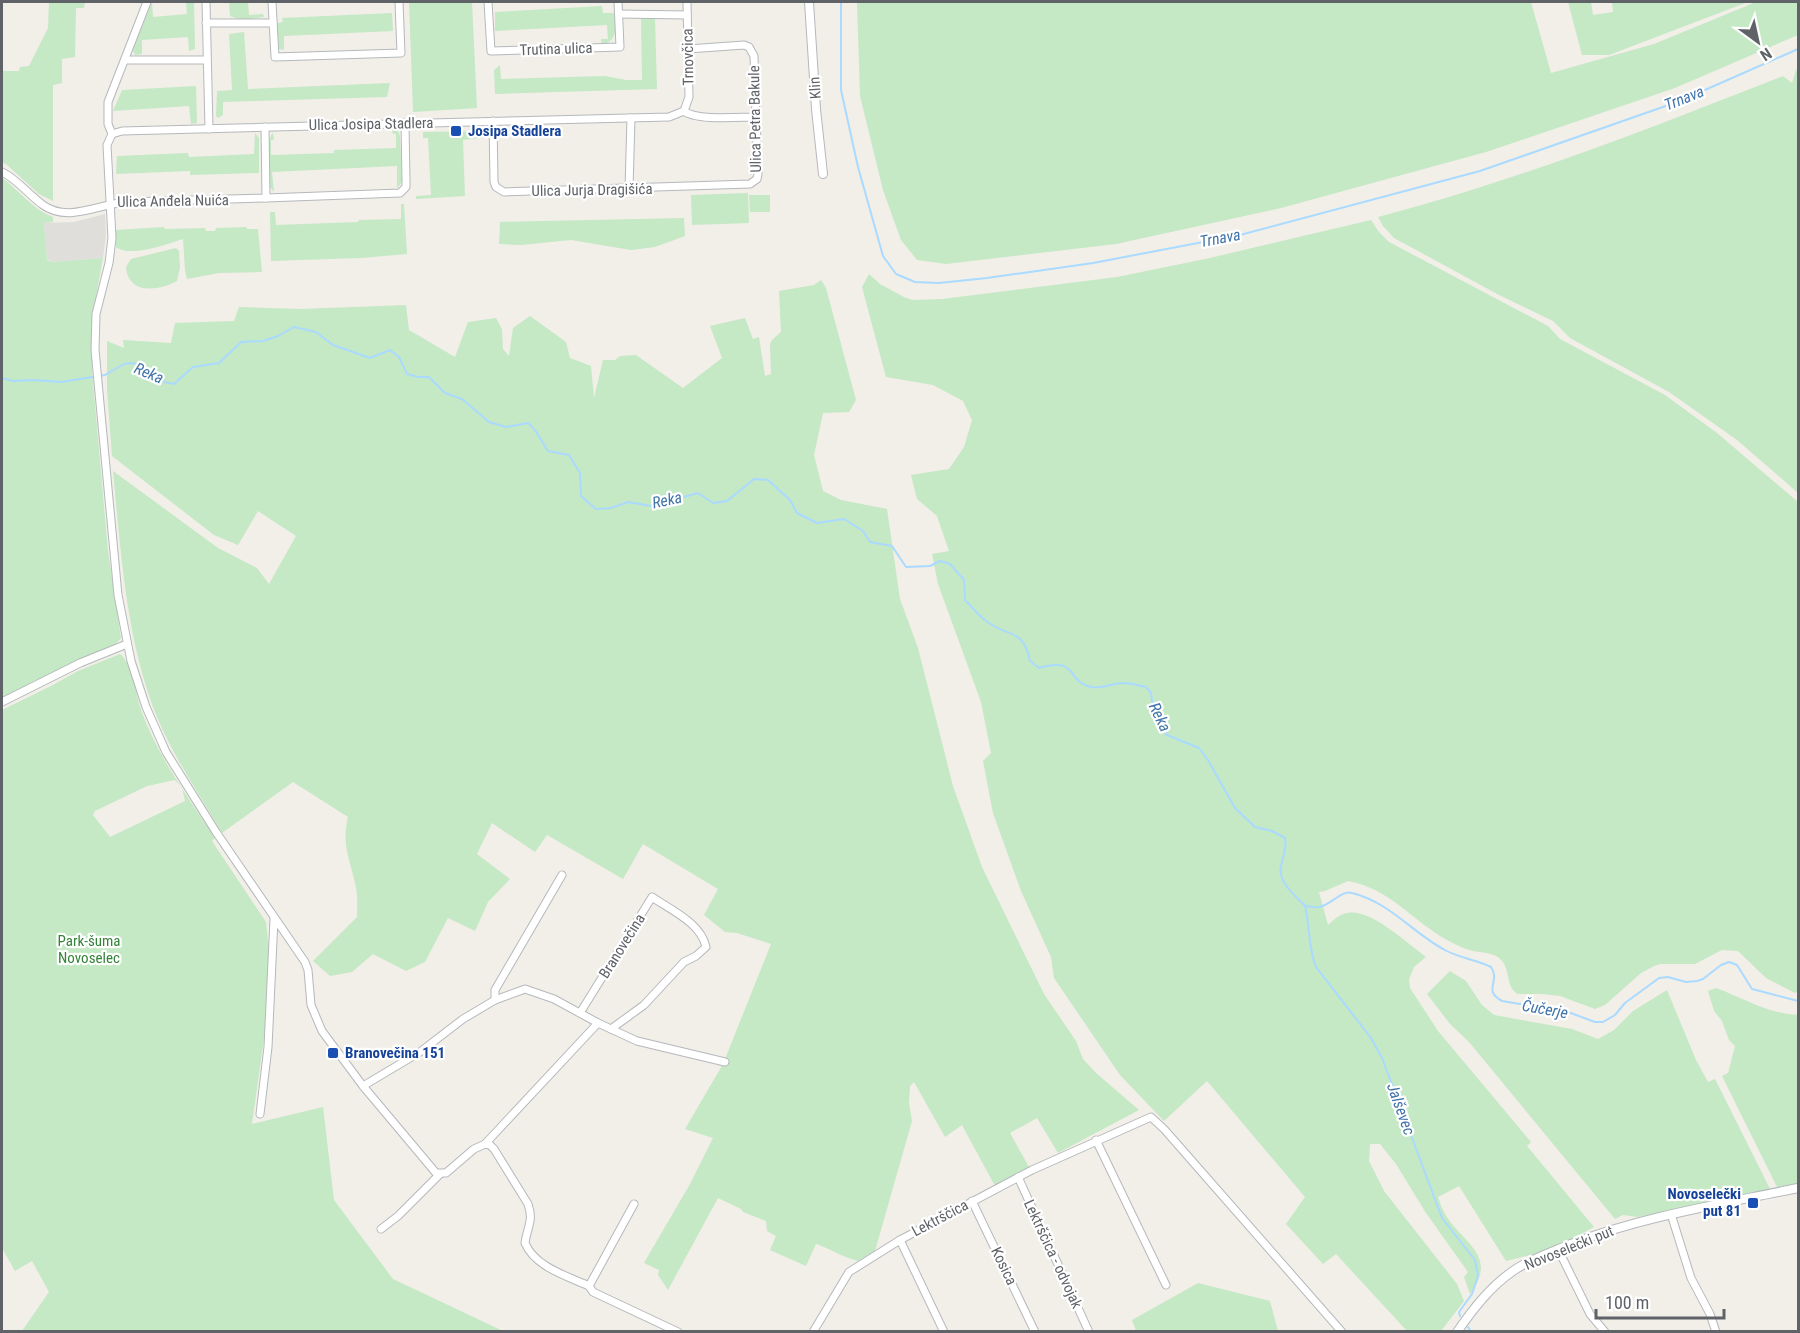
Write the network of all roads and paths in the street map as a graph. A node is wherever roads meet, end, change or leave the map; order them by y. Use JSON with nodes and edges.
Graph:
{"nodes":[{"id":1,"x":147,"y":2,"type":"edge"},
{"id":2,"x":206,"y":2,"type":"edge"},
{"id":3,"x":272,"y":2,"type":"edge"},
{"id":4,"x":399,"y":2,"type":"edge"},
{"id":5,"x":488,"y":2,"type":"edge"},
{"id":6,"x":618,"y":2,"type":"edge"},
{"id":7,"x":687,"y":2,"type":"edge"},
{"id":8,"x":809,"y":2,"type":"edge"},
{"id":9,"x":619,"y":15,"type":"junction"},
{"id":10,"x":687,"y":15,"type":"junction"},
{"id":11,"x":206,"y":23,"type":"junction"},
{"id":12,"x":273,"y":23,"type":"junction"},
{"id":13,"x":688,"y":49,"type":"junction"},
{"id":14,"x":125,"y":60,"type":"junction"},
{"id":15,"x":206,"y":60,"type":"junction"},
{"id":16,"x":684,"y":111,"type":"junction"},
{"id":17,"x":756,"y":117,"type":"junction"},
{"id":18,"x":631,"y":118,"type":"junction"},
{"id":19,"x":493,"y":121,"type":"junction"},
{"id":20,"x":405,"y":123,"type":"junction"},
{"id":21,"x":265,"y":127,"type":"junction"},
{"id":22,"x":209,"y":129,"type":"junction"},
{"id":23,"x":112,"y":134,"type":"junction"},
{"id":24,"x":2,"y":172,"type":"edge"},
{"id":25,"x":823,"y":174,"type":"dead end"},
{"id":26,"x":754,"y":182,"type":"joint"},
{"id":27,"x":629,"y":189,"type":"junction"},
{"id":28,"x":266,"y":198,"type":"junction"},
{"id":29,"x":110,"y":204,"type":"junction"},
{"id":30,"x":126,"y":644,"type":"junction"},
{"id":31,"x":2,"y":702,"type":"edge"},
{"id":32,"x":562,"y":876,"type":"dead end"},
{"id":33,"x":274,"y":919,"type":"junction"},
{"id":34,"x":495,"y":1000,"type":"junction"},
{"id":35,"x":580,"y":1013,"type":"junction"},
{"id":36,"x":598,"y":1023,"type":"junction"},
{"id":37,"x":611,"y":1029,"type":"junction"},
{"id":38,"x":725,"y":1062,"type":"dead end"},
{"id":39,"x":363,"y":1086,"type":"junction"},
{"id":40,"x":260,"y":1114,"type":"dead end"},
{"id":41,"x":1096,"y":1140,"type":"junction"},
{"id":42,"x":485,"y":1144,"type":"junction"},
{"id":43,"x":440,"y":1174,"type":"junction"},
{"id":44,"x":1018,"y":1178,"type":"junction"},
{"id":45,"x":1798,"y":1188,"type":"edge"},
{"id":46,"x":972,"y":1201,"type":"junction"},
{"id":47,"x":634,"y":1204,"type":"dead end"},
{"id":48,"x":1671,"y":1214,"type":"junction"},
{"id":49,"x":381,"y":1229,"type":"dead end"},
{"id":50,"x":900,"y":1240,"type":"junction"},
{"id":51,"x":1558,"y":1249,"type":"junction"},
{"id":52,"x":1166,"y":1285,"type":"dead end"},
{"id":53,"x":589,"y":1286,"type":"junction"},
{"id":54,"x":678,"y":1332,"type":"edge"},
{"id":55,"x":813,"y":1332,"type":"edge"},
{"id":56,"x":944,"y":1332,"type":"edge"},
{"id":57,"x":1035,"y":1332,"type":"edge"},
{"id":58,"x":1089,"y":1332,"type":"edge"},
{"id":59,"x":1342,"y":1332,"type":"edge"},
{"id":60,"x":1457,"y":1332,"type":"edge"},
{"id":61,"x":1605,"y":1332,"type":"edge"},
{"id":62,"x":1716,"y":1332,"type":"edge"}],
"edges":[{"from":1,"to":14,"type":"street","name":"Ulica Anđela Nuića"},
{"from":2,"to":11,"type":"street"},
{"from":3,"to":12,"type":"street"},
{"from":4,"to":12,"type":"street"},
{"from":5,"to":9,"type":"street","name":"Trutina ulica"},
{"from":6,"to":9,"type":"street"},
{"from":7,"to":10,"type":"street","name":"Trnovčica"},
{"from":8,"to":25,"type":"street","name":"Klin"},
{"from":9,"to":10,"type":"street"},
{"from":10,"to":13,"type":"street","name":"Trnovčica"},
{"from":11,"to":12,"type":"street"},
{"from":11,"to":15,"type":"street"},
{"from":13,"to":16,"type":"street","name":"Trnovčica"},
{"from":13,"to":17,"type":"street","name":"Ulica Petra Bakule"},
{"from":14,"to":15,"type":"street"},
{"from":14,"to":23,"type":"street","name":"Ulica Anđela Nuića"},
{"from":15,"to":22,"type":"street"},
{"from":16,"to":17,"type":"street","name":"Ulica Josipa Stadlera"},
{"from":16,"to":18,"type":"street","name":"Ulica Josipa Stadlera"},
{"from":17,"to":26,"type":"street","name":"Ulica Petra Bakule"},
{"from":18,"to":19,"type":"street","name":"Ulica Josipa Stadlera"},
{"from":18,"to":27,"type":"street"},
{"from":19,"to":20,"type":"street","name":"Ulica Josipa Stadlera"},
{"from":19,"to":27,"type":"street","name":"Ulica Jurja Dragišića"},
{"from":20,"to":21,"type":"street","name":"Ulica Josipa Stadlera"},
{"from":20,"to":28,"type":"street","name":"Ulica Anđela Nuića"},
{"from":21,"to":22,"type":"street","name":"Ulica Josipa Stadlera"},
{"from":21,"to":28,"type":"street"},
{"from":22,"to":23,"type":"street","name":"Ulica Josipa Stadlera"},
{"from":23,"to":29,"type":"street","name":"Ulica Anđela Nuića"},
{"from":24,"to":29,"type":"street"},
{"from":26,"to":27,"type":"street","name":"Ulica Jurja Dragišića"},
{"from":28,"to":29,"type":"street","name":"Ulica Anđela Nuića"},
{"from":29,"to":30,"type":"street"},
{"from":30,"to":31,"type":"street"},
{"from":30,"to":33,"type":"street"},
{"from":32,"to":34,"type":"street"},
{"from":33,"to":39,"type":"street"},
{"from":33,"to":40,"type":"street"},
{"from":34,"to":35,"type":"street"},
{"from":34,"to":39,"type":"street"},
{"from":35,"to":36,"type":"street"},
{"from":35,"to":37,"type":"street","name":"Branovečina"},
{"from":36,"to":37,"type":"street"},
{"from":36,"to":42,"type":"street"},
{"from":37,"to":38,"type":"street"},
{"from":39,"to":43,"type":"street"},
{"from":41,"to":44,"type":"street","name":"Lektrščica"},
{"from":41,"to":52,"type":"street"},
{"from":41,"to":59,"type":"street","name":"Lektrščica"},
{"from":42,"to":43,"type":"street"},
{"from":42,"to":53,"type":"street"},
{"from":43,"to":49,"type":"street"},
{"from":44,"to":46,"type":"street","name":"Lektrščica"},
{"from":44,"to":58,"type":"street","name":"Lektrščica - odvojak"},
{"from":45,"to":48,"type":"street","name":"Novoselečki put"},
{"from":46,"to":50,"type":"street","name":"Lektrščica"},
{"from":46,"to":57,"type":"street","name":"Kosica"},
{"from":47,"to":53,"type":"street"},
{"from":48,"to":51,"type":"street","name":"Novoselečki put"},
{"from":48,"to":62,"type":"street"},
{"from":50,"to":55,"type":"street","name":"Lektrščica"},
{"from":50,"to":56,"type":"street"},
{"from":51,"to":60,"type":"street","name":"Novoselečki put"},
{"from":51,"to":61,"type":"street"},
{"from":53,"to":54,"type":"street"}]}
